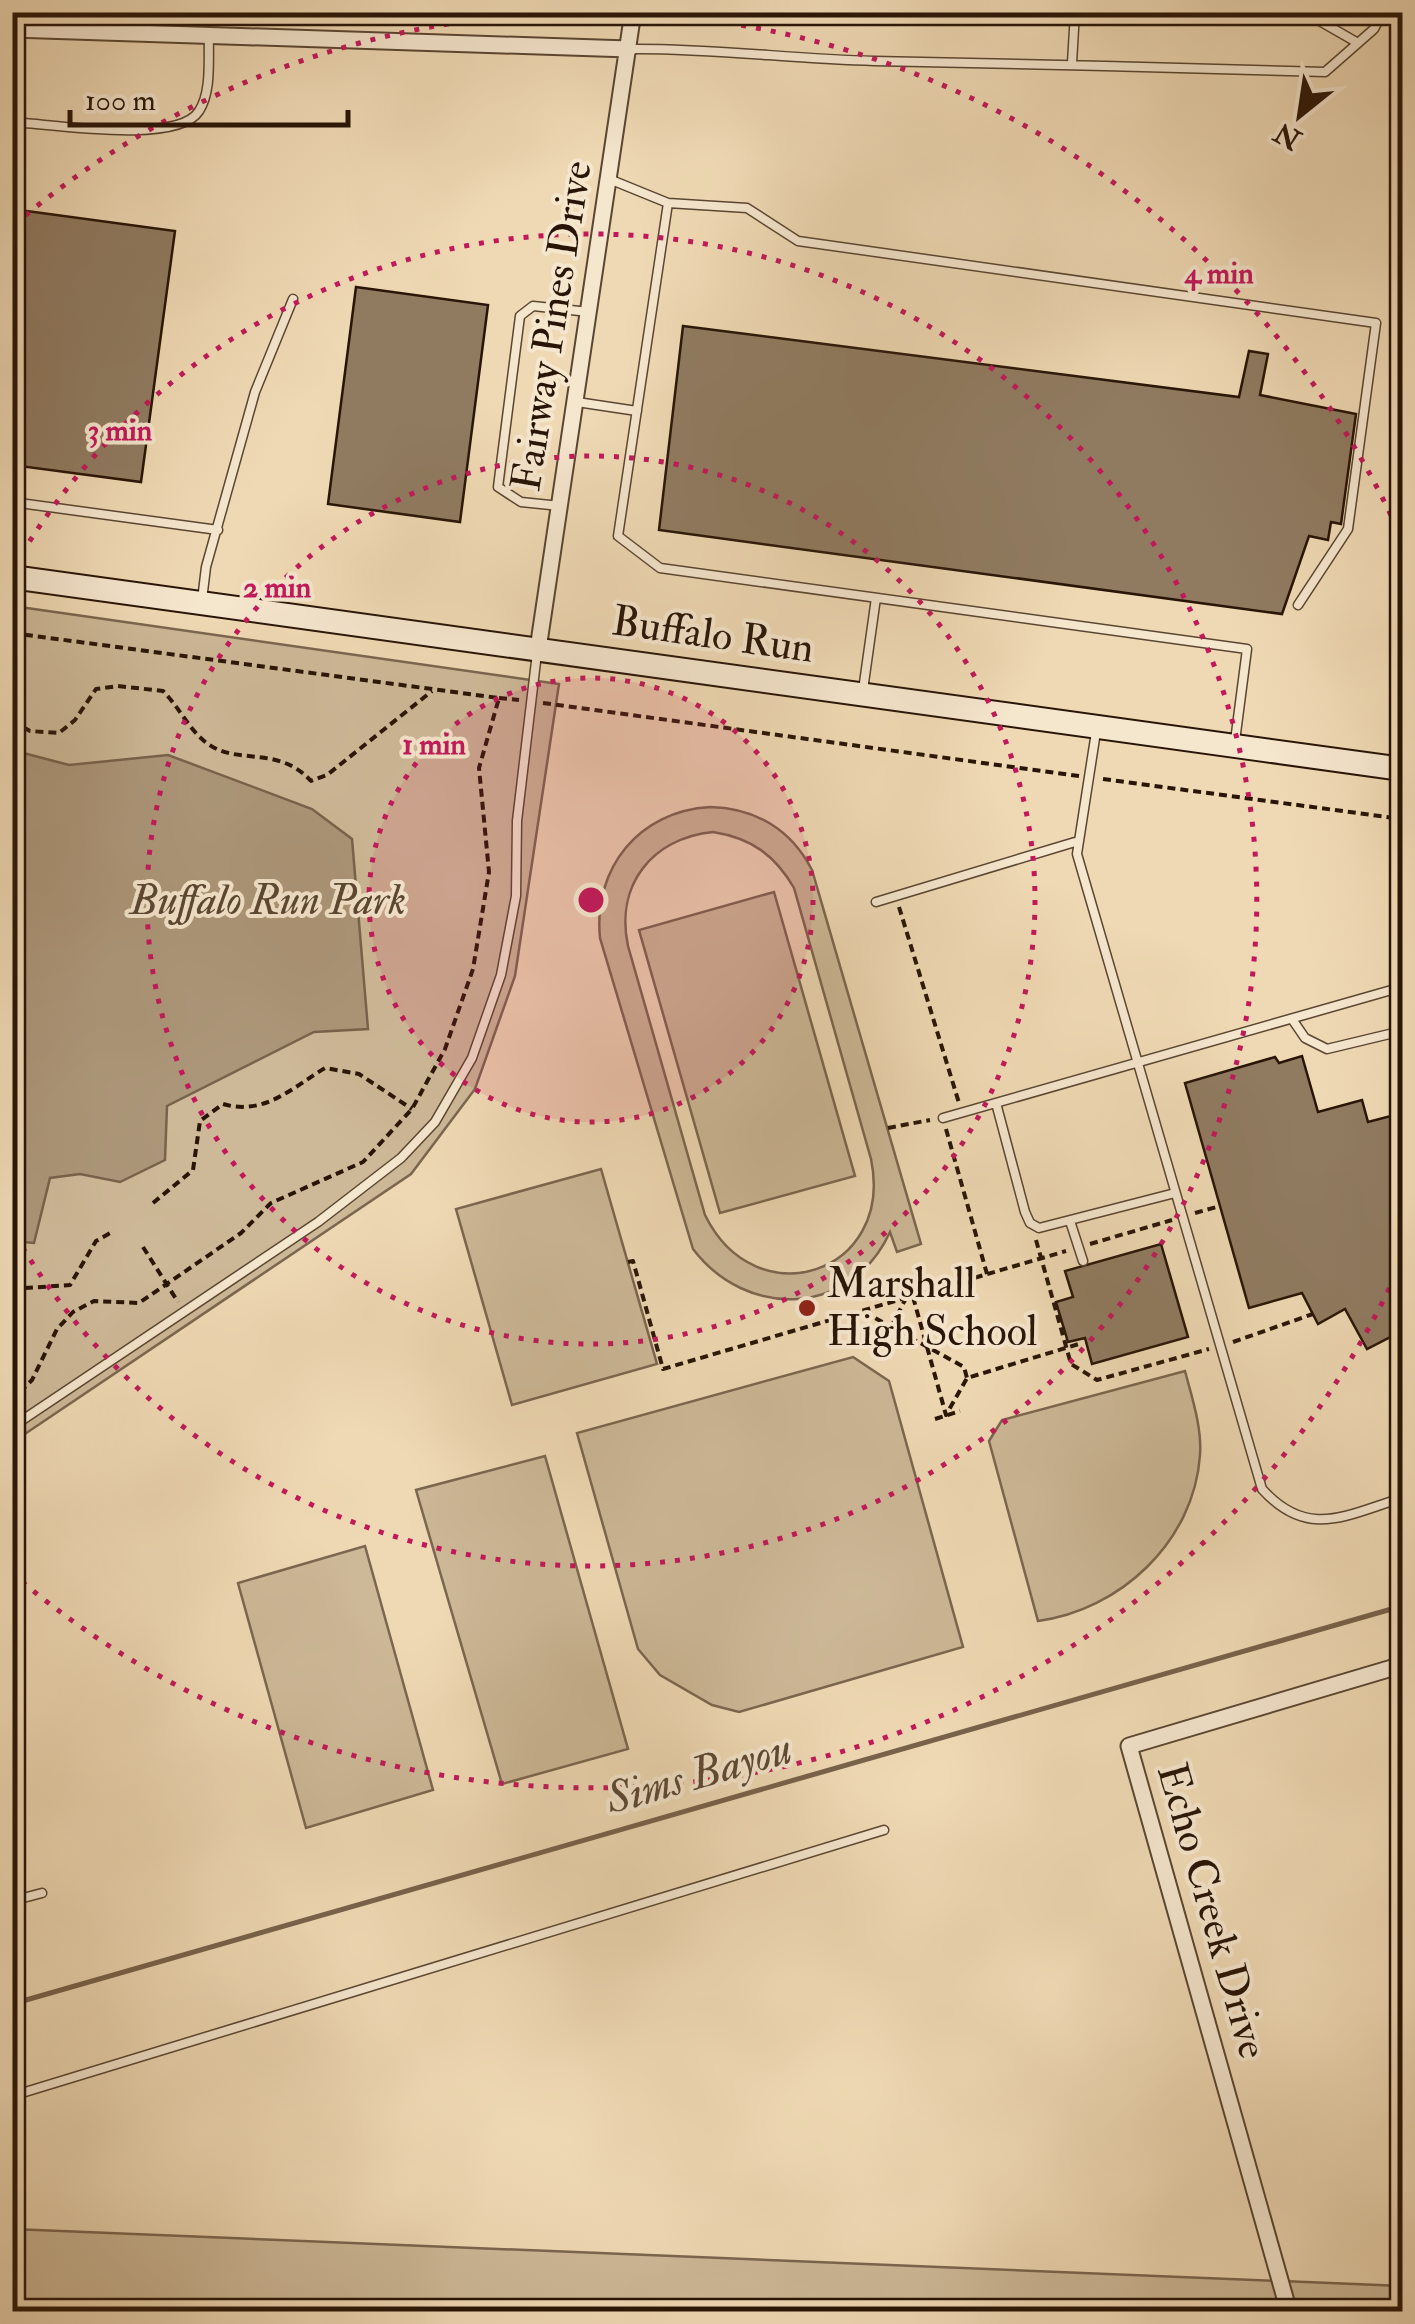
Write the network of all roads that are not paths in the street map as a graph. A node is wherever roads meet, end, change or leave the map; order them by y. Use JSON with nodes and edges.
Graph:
{"nodes":[{"id":1,"x":633,"y":12,"type":"edge"},
{"id":2,"x":1074,"y":12,"type":"edge"},
{"id":3,"x":1304,"y":12,"type":"edge"},
{"id":4,"x":1382,"y":12,"type":"edge"},
{"id":5,"x":12,"y":28,"type":"edge"},
{"id":6,"x":209,"y":35,"type":"junction"},
{"id":7,"x":1358,"y":43,"type":"junction"},
{"id":8,"x":629,"y":49,"type":"junction"},
{"id":9,"x":1072,"y":62,"type":"junction"},
{"id":10,"x":12,"y":122,"type":"edge"},
{"id":11,"x":609,"y":178,"type":"junction"},
{"id":12,"x":668,"y":203,"type":"junction"},
{"id":13,"x":293,"y":299,"type":"dead end"},
{"id":14,"x":589,"y":312,"type":"junction"},
{"id":15,"x":576,"y":402,"type":"junction"},
{"id":16,"x":637,"y":411,"type":"junction"},
{"id":17,"x":12,"y":502,"type":"edge"},
{"id":18,"x":560,"y":506,"type":"junction"},
{"id":19,"x":218,"y":530,"type":"junction"},
{"id":20,"x":12,"y":577,"type":"edge"},
{"id":21,"x":876,"y":598,"type":"junction"},
{"id":22,"x":202,"y":603,"type":"junction"},
{"id":23,"x":1298,"y":605,"type":"dead end"},
{"id":24,"x":538,"y":649,"type":"junction"},
{"id":25,"x":862,"y":694,"type":"junction"},
{"id":26,"x":1097,"y":727,"type":"junction"},
{"id":27,"x":1234,"y":746,"type":"junction"},
{"id":28,"x":1402,"y":769,"type":"edge"},
{"id":29,"x":1076,"y":842,"type":"junction"},
{"id":30,"x":876,"y":902,"type":"dead end"},
{"id":31,"x":1402,"y":988,"type":"edge"},
{"id":32,"x":1292,"y":1020,"type":"junction"},
{"id":33,"x":1402,"y":1031,"type":"edge"},
{"id":34,"x":1138,"y":1064,"type":"junction"},
{"id":35,"x":996,"y":1103,"type":"junction"},
{"id":36,"x":943,"y":1118,"type":"road end"},
{"id":37,"x":1176,"y":1193,"type":"junction"},
{"id":38,"x":1070,"y":1221,"type":"junction"},
{"id":39,"x":1082,"y":1261,"type":"dead end"},
{"id":40,"x":12,"y":1426,"type":"edge"},
{"id":41,"x":1402,"y":1498,"type":"edge"},
{"id":42,"x":1402,"y":1665,"type":"edge"},
{"id":43,"x":884,"y":1830,"type":"dead end"},
{"id":44,"x":42,"y":1893,"type":"dead end"},
{"id":45,"x":12,"y":1901,"type":"edge"},
{"id":46,"x":12,"y":2096,"type":"edge"},
{"id":47,"x":1289,"y":2312,"type":"edge"}],
"edges":[{"from":1,"to":8,"type":"street","name":"Fairway Pines Drive"},
{"from":2,"to":9,"type":"lane"},
{"from":3,"to":7,"type":"lane"},
{"from":4,"to":7,"type":"lane"},
{"from":5,"to":6,"type":"street"},
{"from":6,"to":8,"type":"street"},
{"from":6,"to":10,"type":"lane"},
{"from":7,"to":9,"type":"lane"},
{"from":8,"to":9,"type":"lane"},
{"from":8,"to":11,"type":"street","name":"Fairway Pines Drive"},
{"from":11,"to":12,"type":"lane"},
{"from":11,"to":14,"type":"street","name":"Fairway Pines Drive"},
{"from":12,"to":16,"type":"lane"},
{"from":12,"to":23,"type":"lane"},
{"from":13,"to":19,"type":"lane"},
{"from":14,"to":15,"type":"street","name":"Fairway Pines Drive"},
{"from":14,"to":18,"type":"lane"},
{"from":15,"to":16,"type":"lane"},
{"from":15,"to":18,"type":"street","name":"Fairway Pines Drive"},
{"from":16,"to":21,"type":"lane"},
{"from":17,"to":19,"type":"lane"},
{"from":18,"to":24,"type":"street","name":"Fairway Pines Drive"},
{"from":19,"to":22,"type":"lane"},
{"from":20,"to":22,"type":"street","name":"Buffalo Run"},
{"from":21,"to":25,"type":"lane"},
{"from":21,"to":27,"type":"lane"},
{"from":22,"to":24,"type":"street","name":"Buffalo Run"},
{"from":24,"to":25,"type":"street","name":"Buffalo Run"},
{"from":24,"to":40,"type":"lane"},
{"from":25,"to":26,"type":"street","name":"Buffalo Run"},
{"from":26,"to":27,"type":"street","name":"Buffalo Run"},
{"from":26,"to":29,"type":"lane"},
{"from":27,"to":28,"type":"street","name":"Buffalo Run"},
{"from":29,"to":30,"type":"lane"},
{"from":29,"to":34,"type":"lane"},
{"from":31,"to":32,"type":"lane"},
{"from":32,"to":33,"type":"lane"},
{"from":32,"to":34,"type":"lane"},
{"from":34,"to":35,"type":"lane"},
{"from":34,"to":37,"type":"lane"},
{"from":35,"to":36,"type":"lane"},
{"from":35,"to":38,"type":"lane"},
{"from":37,"to":38,"type":"lane"},
{"from":37,"to":41,"type":"lane"},
{"from":38,"to":39,"type":"lane"},
{"from":42,"to":47,"type":"street","name":"Echo Creek Drive"},
{"from":43,"to":46,"type":"lane"},
{"from":44,"to":45,"type":"lane"}]}
